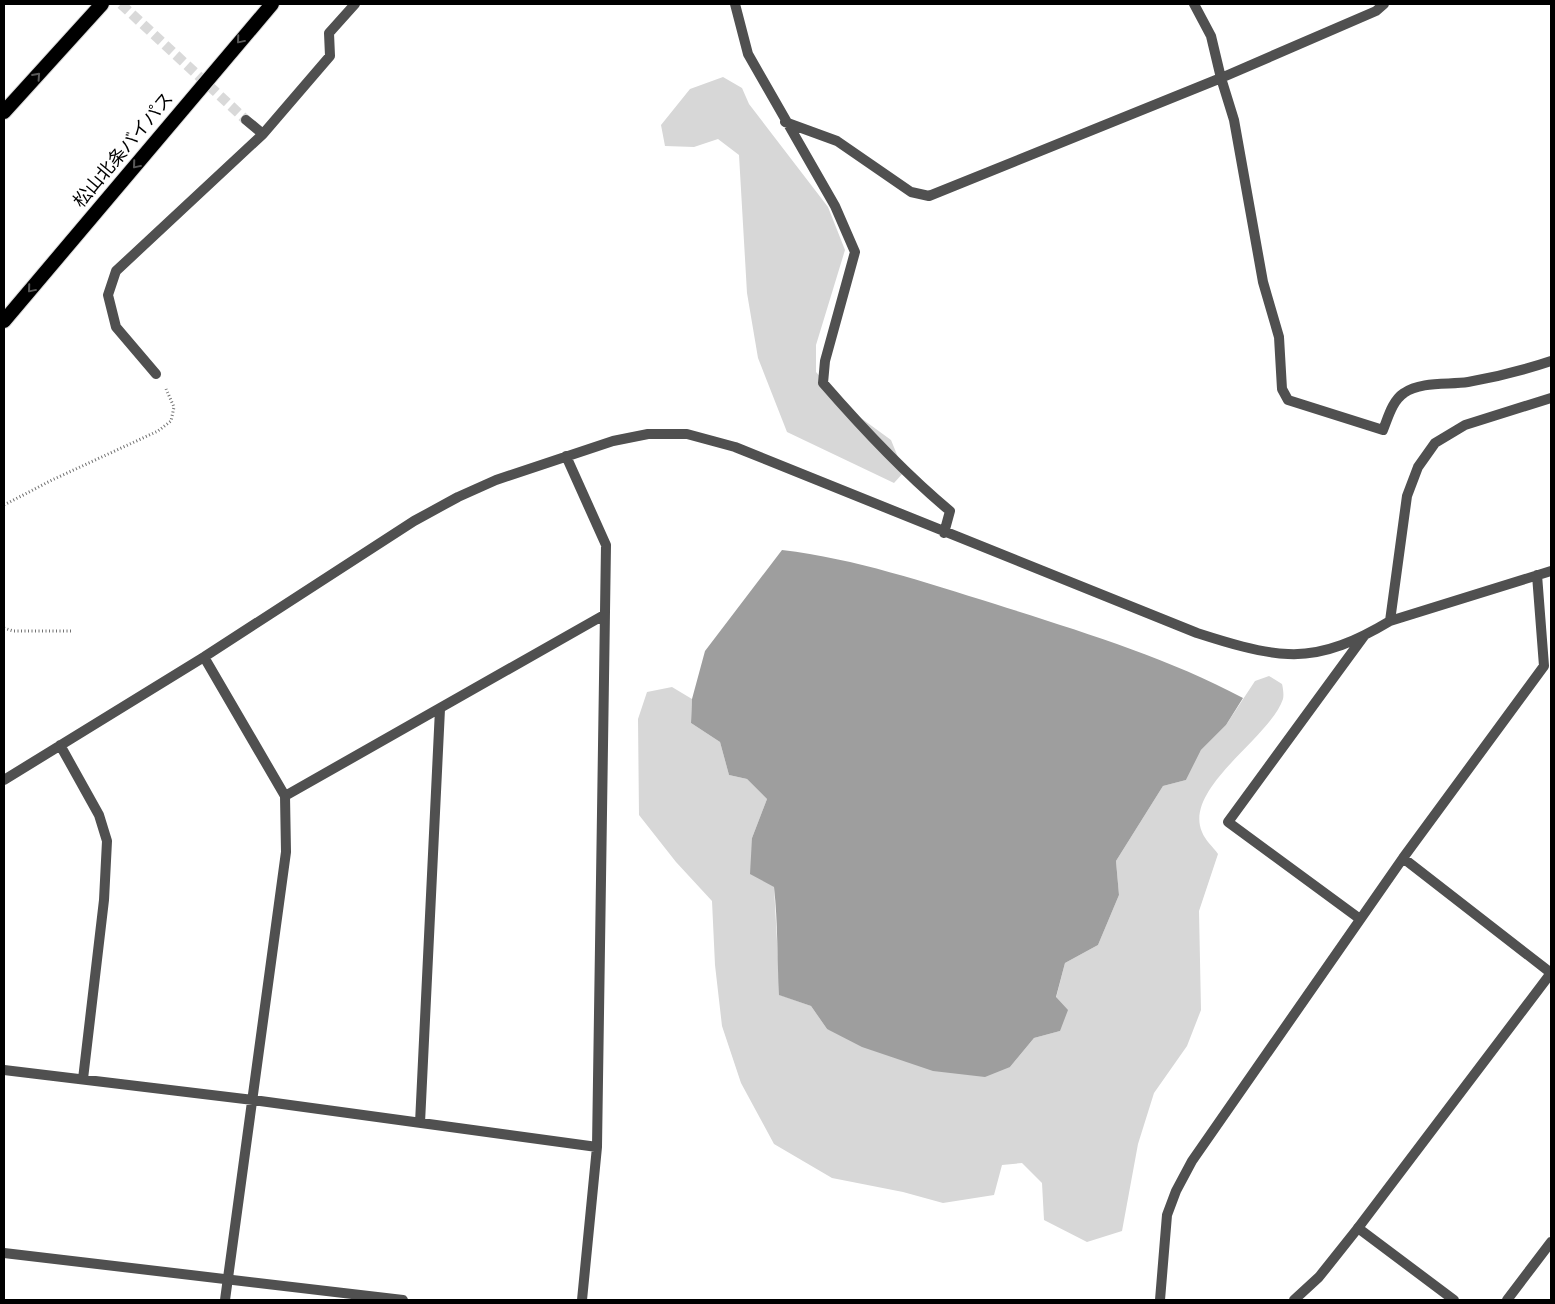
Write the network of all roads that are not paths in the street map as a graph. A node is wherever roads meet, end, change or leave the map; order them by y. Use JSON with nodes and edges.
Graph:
{"nodes":[{"id":1,"x":102,"y":4,"type":"edge"},
{"id":2,"x":272,"y":4,"type":"edge"},
{"id":3,"x":355,"y":4,"type":"edge"},
{"id":4,"x":735,"y":4,"type":"edge"},
{"id":5,"x":1194,"y":4,"type":"edge"},
{"id":6,"x":1384,"y":4,"type":"edge"},
{"id":7,"x":1221,"y":78,"type":"junction"},
{"id":8,"x":4,"y":112,"type":"edge"},
{"id":9,"x":246,"y":120,"type":"tunnel mouth"},
{"id":10,"x":785,"y":122,"type":"junction"},
{"id":11,"x":263,"y":134,"type":"junction"},
{"id":12,"x":4,"y":321,"type":"edge"},
{"id":13,"x":1551,"y":360,"type":"edge"},
{"id":14,"x":156,"y":374,"type":"road end"},
{"id":15,"x":1551,"y":398,"type":"edge"},
{"id":16,"x":566,"y":456,"type":"junction"},
{"id":17,"x":944,"y":533,"type":"junction"},
{"id":18,"x":1551,"y":571,"type":"edge"},
{"id":19,"x":1537,"y":575,"type":"junction"},
{"id":20,"x":604,"y":615,"type":"junction"},
{"id":21,"x":1390,"y":621,"type":"junction"},
{"id":22,"x":1364,"y":636,"type":"junction"},
{"id":23,"x":204,"y":657,"type":"junction"},
{"id":24,"x":440,"y":709,"type":"junction"},
{"id":25,"x":60,"y":745,"type":"junction"},
{"id":26,"x":4,"y":780,"type":"edge"},
{"id":27,"x":286,"y":796,"type":"junction"},
{"id":28,"x":1403,"y":858,"type":"junction"},
{"id":29,"x":1360,"y":919,"type":"junction"},
{"id":30,"x":1551,"y":973,"type":"edge"},
{"id":31,"x":4,"y":1070,"type":"edge"},
{"id":32,"x":82,"y":1079,"type":"junction"},
{"id":33,"x":253,"y":1100,"type":"junction"},
{"id":34,"x":420,"y":1123,"type":"junction"},
{"id":35,"x":597,"y":1147,"type":"junction"},
{"id":36,"x":1358,"y":1228,"type":"junction"},
{"id":37,"x":1551,"y":1242,"type":"edge"},
{"id":38,"x":4,"y":1253,"type":"edge"},
{"id":39,"x":228,"y":1280,"type":"junction"},
{"id":40,"x":225,"y":1300,"type":"edge"},
{"id":41,"x":403,"y":1300,"type":"edge"},
{"id":42,"x":582,"y":1300,"type":"edge"},
{"id":43,"x":1160,"y":1300,"type":"edge"},
{"id":44,"x":1294,"y":1300,"type":"edge"},
{"id":45,"x":1454,"y":1300,"type":"edge"},
{"id":46,"x":1507,"y":1300,"type":"edge"}],
"edges":[{"from":8,"to":1,"type":"highway","one_way":true},
{"from":2,"to":12,"type":"highway","name":"松山北条バイパス","one_way":true},
{"from":3,"to":11,"type":"street"},
{"from":4,"to":10,"type":"street"},
{"from":5,"to":7,"type":"street"},
{"from":6,"to":7,"type":"street"},
{"from":7,"to":10,"type":"street"},
{"from":7,"to":13,"type":"street"},
{"from":9,"to":11,"type":"street"},
{"from":10,"to":17,"type":"street"},
{"from":11,"to":14,"type":"street"},
{"from":15,"to":21,"type":"street"},
{"from":16,"to":17,"type":"street"},
{"from":16,"to":20,"type":"street"},
{"from":16,"to":23,"type":"street"},
{"from":17,"to":22,"type":"street"},
{"from":18,"to":19,"type":"street"},
{"from":19,"to":21,"type":"street"},
{"from":19,"to":28,"type":"street"},
{"from":20,"to":24,"type":"street"},
{"from":20,"to":35,"type":"street"},
{"from":21,"to":22,"type":"street"},
{"from":22,"to":29,"type":"street"},
{"from":23,"to":25,"type":"street"},
{"from":23,"to":27,"type":"street"},
{"from":24,"to":27,"type":"street"},
{"from":24,"to":34,"type":"street"},
{"from":25,"to":26,"type":"street"},
{"from":25,"to":32,"type":"street"},
{"from":27,"to":33,"type":"street"},
{"from":28,"to":29,"type":"street"},
{"from":28,"to":30,"type":"street"},
{"from":29,"to":43,"type":"street"},
{"from":30,"to":36,"type":"street"},
{"from":31,"to":32,"type":"street"},
{"from":32,"to":33,"type":"street"},
{"from":33,"to":34,"type":"street"},
{"from":33,"to":39,"type":"street"},
{"from":34,"to":35,"type":"street"},
{"from":35,"to":42,"type":"street"},
{"from":36,"to":44,"type":"street"},
{"from":36,"to":45,"type":"street"},
{"from":37,"to":46,"type":"street"},
{"from":38,"to":39,"type":"street"},
{"from":39,"to":40,"type":"street"},
{"from":39,"to":41,"type":"street"}]}
